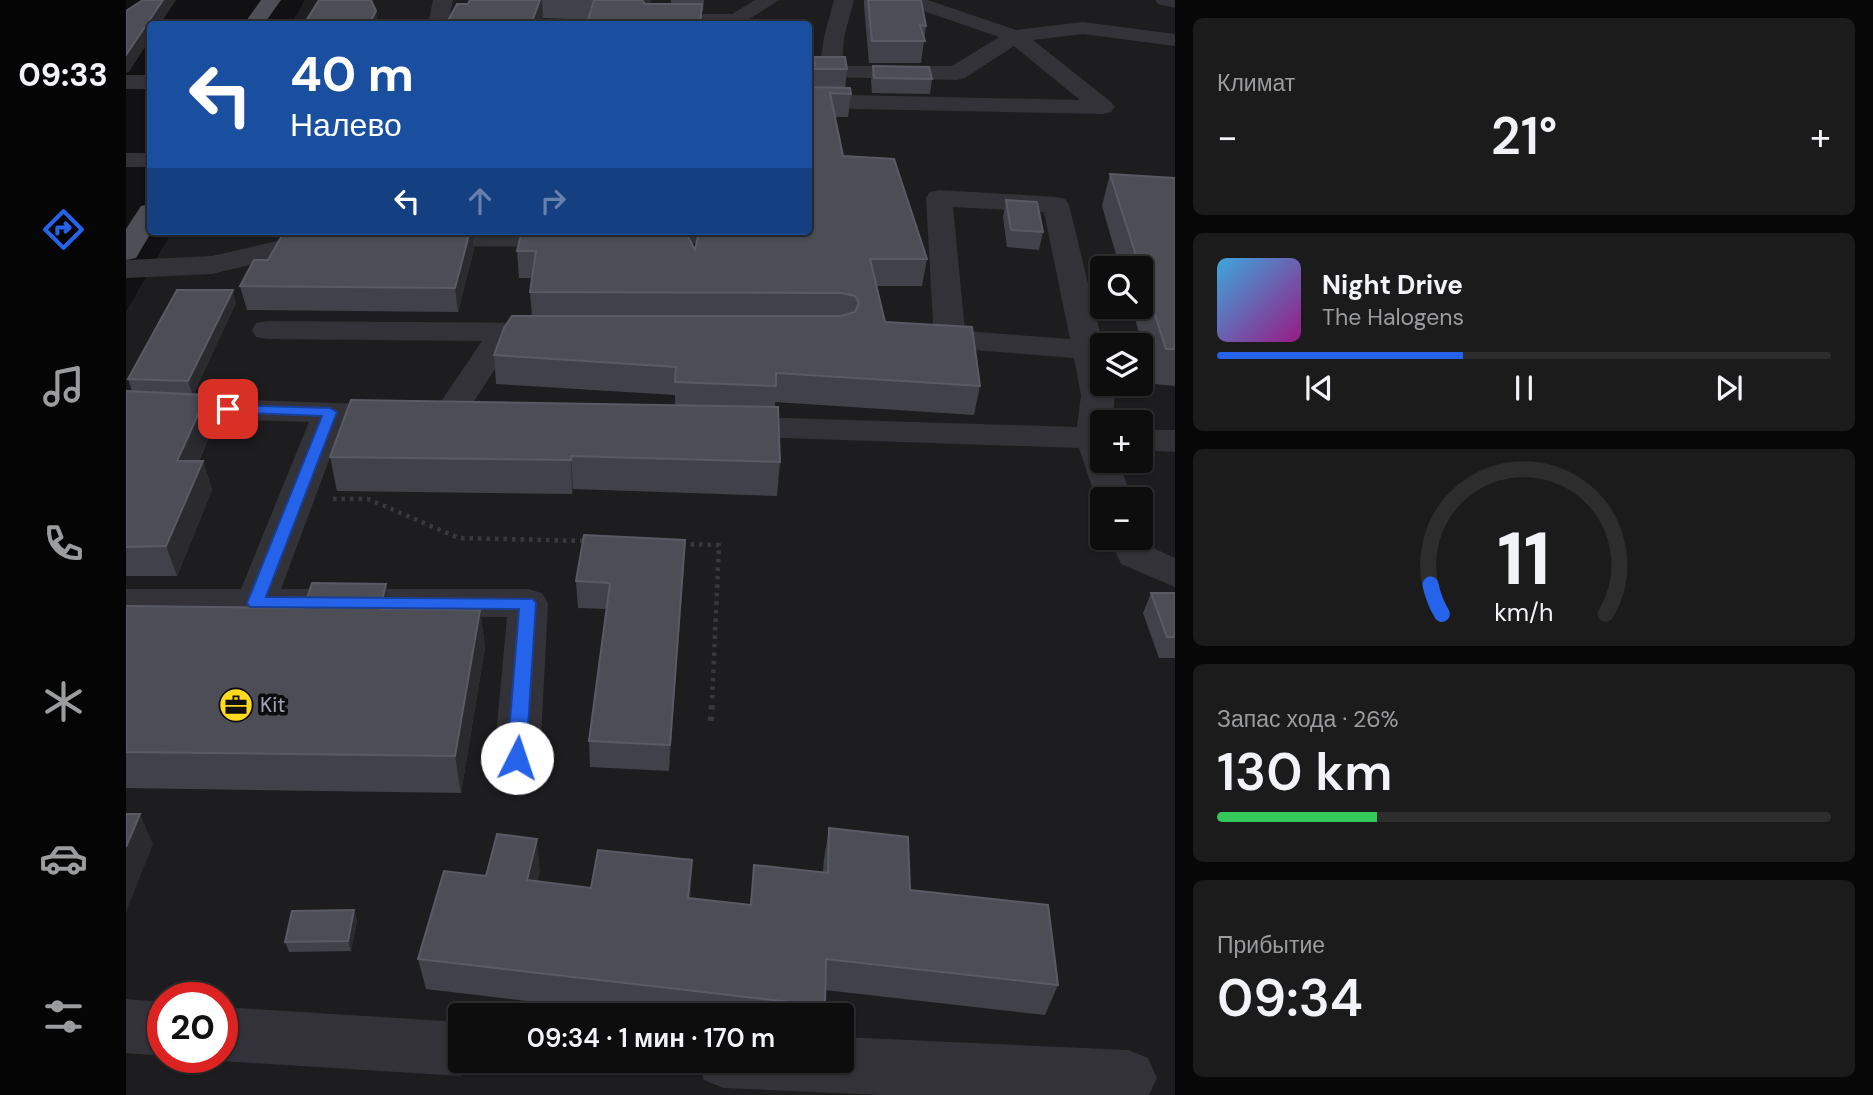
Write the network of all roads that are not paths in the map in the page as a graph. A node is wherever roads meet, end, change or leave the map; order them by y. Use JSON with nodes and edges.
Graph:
{"nodes":[{"id":1,"x":271,"y":0,"type":"edge"},
{"id":2,"x":443,"y":0,"type":"edge"},
{"id":3,"x":659,"y":0,"type":"edge"},
{"id":4,"x":769,"y":0,"type":"edge"},
{"id":5,"x":844,"y":0,"type":"edge"},
{"id":6,"x":901,"y":0,"type":"edge"},
{"id":7,"x":1165,"y":0,"type":"edge"},
{"id":8,"x":1175,"y":2,"type":"edge"},
{"id":9,"x":256,"y":21,"type":"edge"},
{"id":10,"x":439,"y":21,"type":"edge"},
{"id":11,"x":650,"y":21,"type":"edge"},
{"id":12,"x":693,"y":21,"type":"edge"},
{"id":13,"x":1014,"y":36,"type":"junction"},
{"id":14,"x":1175,"y":40,"type":"edge"},
{"id":15,"x":126,"y":82,"type":"edge"},
{"id":16,"x":147,"y":82,"type":"edge"},
{"id":17,"x":812,"y":101,"type":"edge"},
{"id":18,"x":126,"y":160,"type":"edge"},
{"id":19,"x":147,"y":160,"type":"edge"},
{"id":20,"x":147,"y":217,"type":"edge"},
{"id":21,"x":339,"y":235,"type":"edge"},
{"id":22,"x":360,"y":235,"type":"edge"},
{"id":23,"x":688,"y":235,"type":"edge"},
{"id":24,"x":126,"y":252,"type":"edge"},
{"id":25,"x":126,"y":269,"type":"edge"},
{"id":26,"x":267,"y":330,"type":"dead end"},
{"id":27,"x":504,"y":332,"type":"junction"},
{"id":28,"x":573,"y":332,"type":"edge"},
{"id":29,"x":1088,"y":350,"type":"junction"},
{"id":30,"x":126,"y":406,"type":"edge"},
{"id":31,"x":1098,"y":410,"type":"edge"},
{"id":32,"x":330,"y":412,"type":"junction"},
{"id":33,"x":448,"y":416,"type":"junction"},
{"id":34,"x":489,"y":418,"type":"edge"},
{"id":35,"x":695,"y":425,"type":"edge"},
{"id":36,"x":1090,"y":438,"type":"edge"},
{"id":37,"x":1153,"y":440,"type":"edge"},
{"id":38,"x":1175,"y":441,"type":"edge"},
{"id":39,"x":1133,"y":550,"type":"edge"},
{"id":40,"x":1175,"y":574,"type":"edge"},
{"id":41,"x":126,"y":603,"type":"edge"},
{"id":42,"x":256,"y":603,"type":"junction"},
{"id":43,"x":517,"y":758,"type":"dead end"},
{"id":44,"x":126,"y":1026,"type":"edge"},
{"id":45,"x":147,"y":1028,"type":"edge"},
{"id":46,"x":238,"y":1035,"type":"edge"},
{"id":47,"x":448,"y":1048,"type":"edge"},
{"id":48,"x":854,"y":1066,"type":"edge"},
{"id":49,"x":1128,"y":1078,"type":"dead end"}],
"edges":[{"from":1,"to":9,"type":"main road"},
{"from":2,"to":10,"type":"lane"},
{"from":3,"to":11,"type":"lane"},
{"from":4,"to":12,"type":"lane"},
{"from":5,"to":13,"type":"lane"},
{"from":6,"to":13,"type":"lane"},
{"from":7,"to":8,"type":"lane"},
{"from":13,"to":14,"type":"lane"},
{"from":13,"to":17,"type":"lane"},
{"from":15,"to":16,"type":"lane"},
{"from":18,"to":19,"type":"lane"},
{"from":20,"to":24,"type":"main road"},
{"from":21,"to":25,"type":"lane"},
{"from":22,"to":23,"type":"lane"},
{"from":26,"to":27,"type":"lane"},
{"from":27,"to":28,"type":"lane"},
{"from":27,"to":33,"type":"lane"},
{"from":29,"to":29,"type":"lane"},
{"from":29,"to":31,"type":"lane"},
{"from":30,"to":32,"type":"lane"},
{"from":32,"to":33,"type":"lane"},
{"from":32,"to":42,"type":"lane"},
{"from":33,"to":34,"type":"lane"},
{"from":35,"to":36,"type":"lane"},
{"from":37,"to":38,"type":"lane"},
{"from":39,"to":40,"type":"lane"},
{"from":41,"to":42,"type":"lane"},
{"from":42,"to":43,"type":"lane"},
{"from":44,"to":45,"type":"lane"},
{"from":46,"to":47,"type":"lane"},
{"from":48,"to":49,"type":"lane"}]}
